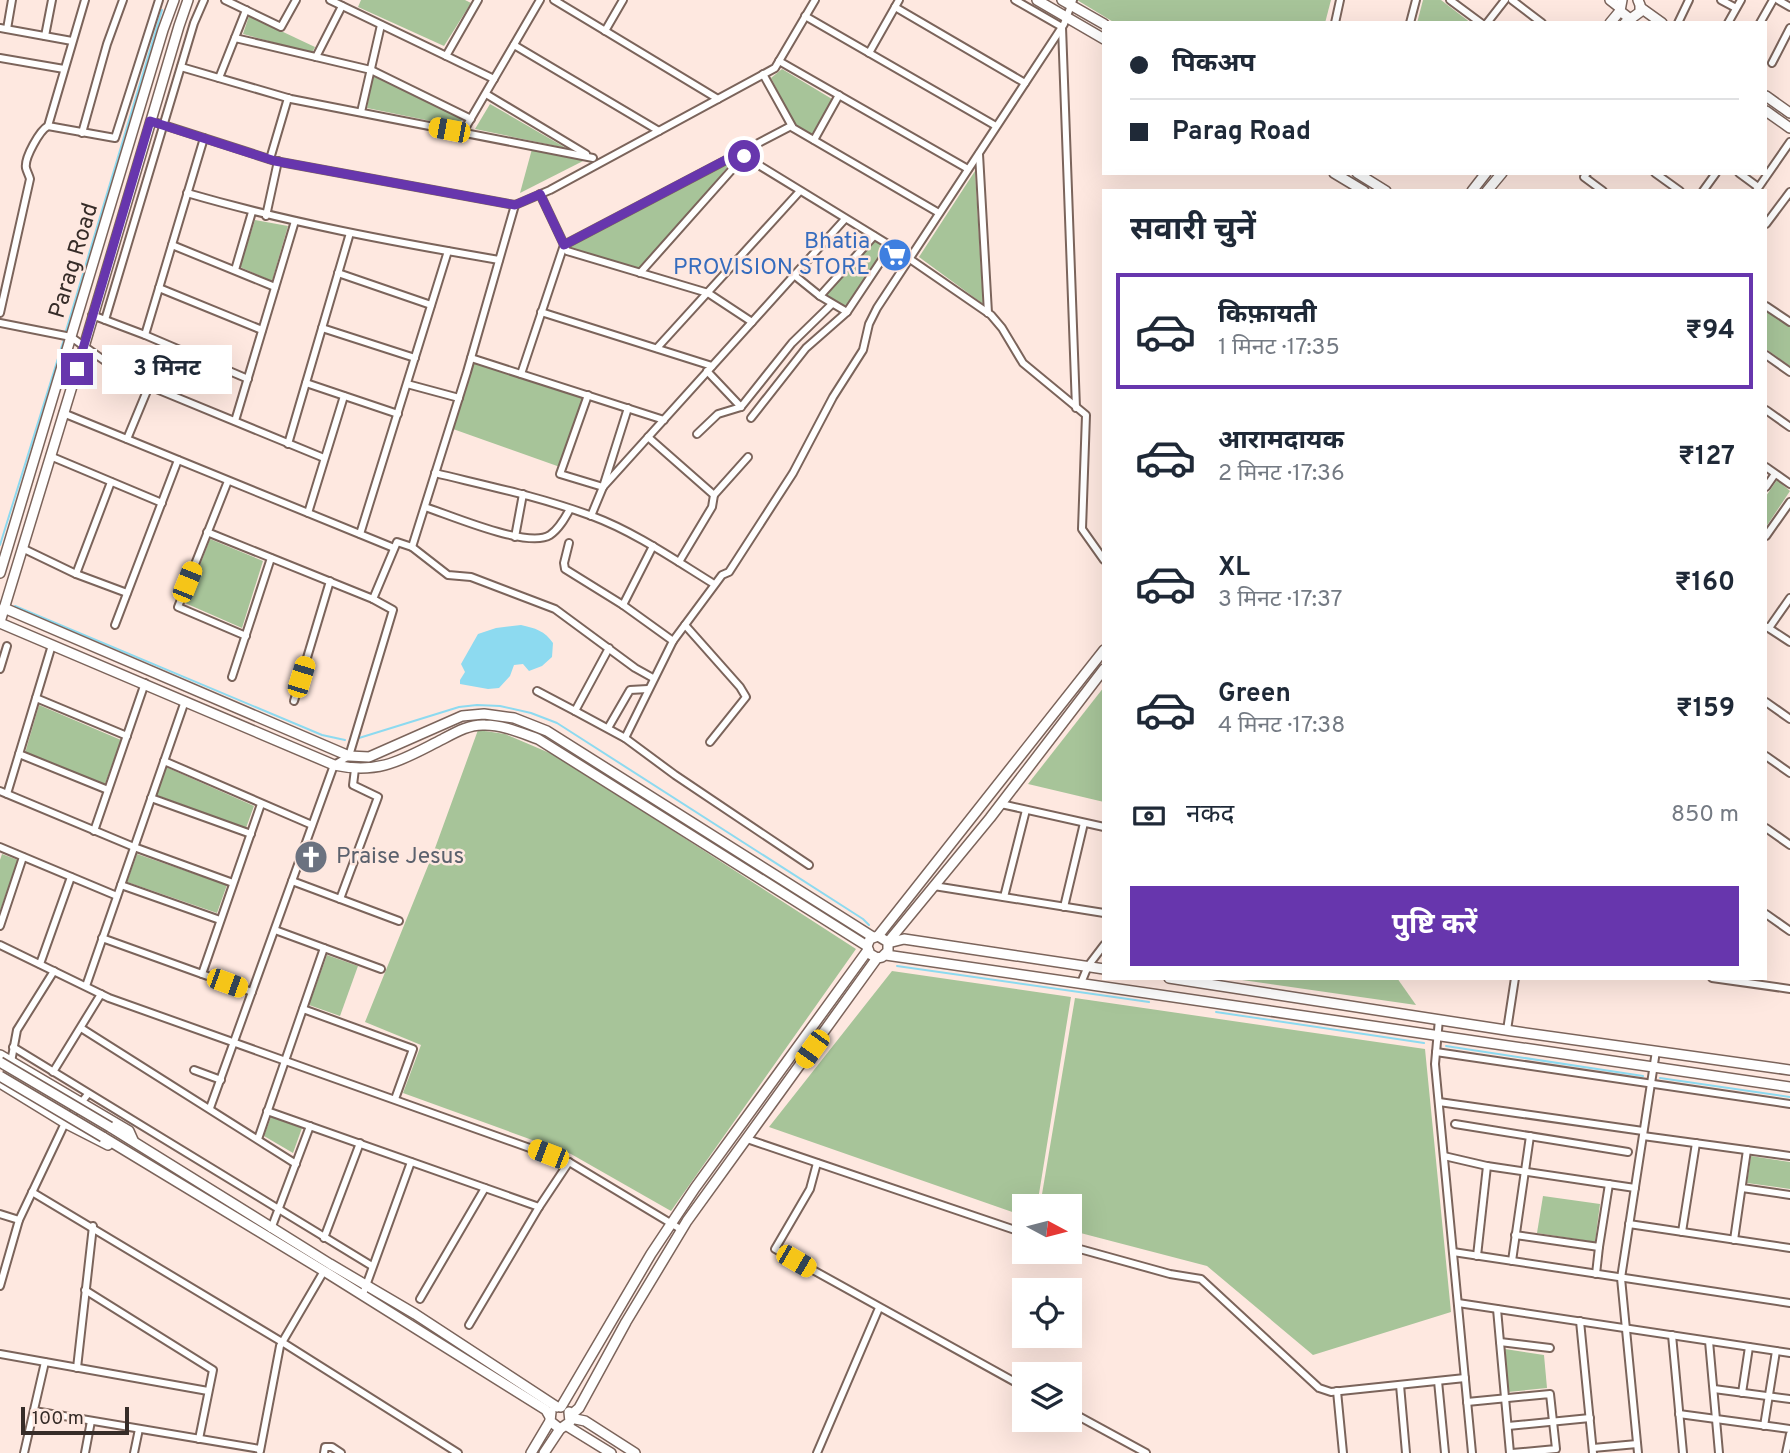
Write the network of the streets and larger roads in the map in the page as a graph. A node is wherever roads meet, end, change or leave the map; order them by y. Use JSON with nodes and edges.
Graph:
{"nodes":[{"id":1,"x":12,"y":0,"type":"edge"},
{"id":2,"x":52,"y":0,"type":"edge"},
{"id":3,"x":85,"y":0,"type":"edge"},
{"id":4,"x":123,"y":0,"type":"edge"},
{"id":5,"x":188,"y":0,"type":"edge"},
{"id":6,"x":204,"y":0,"type":"edge"},
{"id":7,"x":225,"y":0,"type":"edge"},
{"id":8,"x":296,"y":0,"type":"edge"},
{"id":9,"x":330,"y":0,"type":"edge"},
{"id":10,"x":356,"y":0,"type":"edge"},
{"id":11,"x":540,"y":0,"type":"edge"},
{"id":12,"x":554,"y":0,"type":"edge"},
{"id":13,"x":623,"y":0,"type":"edge"},
{"id":14,"x":815,"y":0,"type":"edge"},
{"id":15,"x":899,"y":0,"type":"edge"},
{"id":16,"x":1015,"y":0,"type":"edge"},
{"id":17,"x":1037,"y":0,"type":"edge"},
{"id":18,"x":1340,"y":0,"type":"edge"},
{"id":19,"x":1416,"y":0,"type":"edge"},
{"id":20,"x":1450,"y":0,"type":"edge"},
{"id":21,"x":1505,"y":0,"type":"edge"},
{"id":22,"x":1512,"y":0,"type":"edge"},
{"id":23,"x":1610,"y":0,"type":"edge"},
{"id":24,"x":1689,"y":0,"type":"edge"},
{"id":25,"x":1721,"y":0,"type":"edge"},
{"id":26,"x":1741,"y":0,"type":"edge"},
{"id":27,"x":1775,"y":0,"type":"edge"},
{"id":28,"x":159,"y":1,"type":"edge"},
{"id":29,"x":476,"y":1,"type":"edge"},
{"id":30,"x":1069,"y":2,"type":"edge"},
{"id":31,"x":173,"y":3,"type":"edge"},
{"id":32,"x":1639,"y":4,"type":"edge"},
{"id":33,"x":342,"y":6,"type":"junction"},
{"id":34,"x":1620,"y":6,"type":"edge"},
{"id":35,"x":895,"y":7,"type":"junction"},
{"id":36,"x":1790,"y":7,"type":"edge"},
{"id":37,"x":1736,"y":8,"type":"junction"},
{"id":38,"x":246,"y":10,"type":"junction"},
{"id":39,"x":351,"y":10,"type":"junction"},
{"id":40,"x":184,"y":11,"type":"junction"},
{"id":41,"x":805,"y":16,"type":"junction"},
{"id":42,"x":1067,"y":17,"type":"junction"},
{"id":43,"x":1632,"y":20,"type":"edge"},
{"id":44,"x":1335,"y":21,"type":"edge"},
{"id":45,"x":1411,"y":21,"type":"edge"},
{"id":46,"x":1478,"y":21,"type":"edge"},
{"id":47,"x":1489,"y":21,"type":"edge"},
{"id":48,"x":1539,"y":21,"type":"edge"},
{"id":49,"x":1660,"y":21,"type":"edge"},
{"id":50,"x":1679,"y":21,"type":"edge"},
{"id":51,"x":1729,"y":21,"type":"edge"},
{"id":52,"x":1761,"y":21,"type":"edge"},
{"id":53,"x":1102,"y":23,"type":"edge"},
{"id":54,"x":381,"y":25,"type":"junction"},
{"id":55,"x":1062,"y":27,"type":"junction"},
{"id":56,"x":1790,"y":28,"type":"edge"},
{"id":57,"x":3,"y":29,"type":"edge"},
{"id":58,"x":605,"y":31,"type":"junction"},
{"id":59,"x":45,"y":36,"type":"junction"},
{"id":60,"x":1788,"y":37,"type":"edge"},
{"id":61,"x":235,"y":38,"type":"junction"},
{"id":62,"x":1102,"y":38,"type":"edge"},
{"id":63,"x":72,"y":41,"type":"junction"},
{"id":64,"x":514,"y":45,"type":"junction"},
{"id":65,"x":869,"y":53,"type":"junction"},
{"id":66,"x":446,"y":56,"type":"junction"},
{"id":67,"x":316,"y":57,"type":"junction"},
{"id":68,"x":0,"y":58,"type":"edge"},
{"id":69,"x":779,"y":61,"type":"junction"},
{"id":70,"x":1772,"y":63,"type":"dead end"},
{"id":71,"x":181,"y":67,"type":"junction"},
{"id":72,"x":64,"y":69,"type":"junction"},
{"id":73,"x":371,"y":70,"type":"junction"},
{"id":74,"x":763,"y":74,"type":"junction"},
{"id":75,"x":219,"y":78,"type":"junction"},
{"id":76,"x":494,"y":79,"type":"junction"},
{"id":77,"x":1025,"y":83,"type":"junction"},
{"id":78,"x":486,"y":94,"type":"junction"},
{"id":79,"x":839,"y":95,"type":"junction"},
{"id":80,"x":1767,"y":97,"type":"edge"},
{"id":81,"x":127,"y":98,"type":"junction"},
{"id":82,"x":288,"y":98,"type":"junction"},
{"id":83,"x":718,"y":99,"type":"junction"},
{"id":84,"x":142,"y":102,"type":"junction"},
{"id":85,"x":361,"y":112,"type":"junction"},
{"id":86,"x":1767,"y":112,"type":"edge"},
{"id":87,"x":1790,"y":113,"type":"edge"},
{"id":88,"x":471,"y":119,"type":"junction"},
{"id":89,"x":150,"y":121,"type":"junction"},
{"id":90,"x":164,"y":125,"type":"junction"},
{"id":91,"x":792,"y":125,"type":"junction"},
{"id":92,"x":48,"y":126,"type":"junction"},
{"id":93,"x":996,"y":126,"type":"junction"},
{"id":94,"x":1790,"y":128,"type":"edge"},
{"id":95,"x":659,"y":131,"type":"junction"},
{"id":96,"x":463,"y":132,"type":"junction"},
{"id":97,"x":82,"y":133,"type":"junction"},
{"id":98,"x":204,"y":138,"type":"junction"},
{"id":99,"x":814,"y":140,"type":"junction"},
{"id":100,"x":1790,"y":142,"type":"edge"},
{"id":101,"x":979,"y":152,"type":"junction"},
{"id":102,"x":741,"y":155,"type":"junction"},
{"id":103,"x":593,"y":158,"type":"junction"},
{"id":104,"x":270,"y":159,"type":"junction"},
{"id":105,"x":278,"y":161,"type":"junction"},
{"id":106,"x":599,"y":164,"type":"junction"},
{"id":107,"x":968,"y":169,"type":"junction"},
{"id":108,"x":1337,"y":175,"type":"edge"},
{"id":109,"x":1360,"y":175,"type":"edge"},
{"id":110,"x":1484,"y":175,"type":"edge"},
{"id":111,"x":1500,"y":175,"type":"edge"},
{"id":112,"x":1586,"y":175,"type":"edge"},
{"id":113,"x":1658,"y":175,"type":"edge"},
{"id":114,"x":1741,"y":175,"type":"edge"},
{"id":115,"x":1767,"y":175,"type":"edge"},
{"id":116,"x":1368,"y":180,"type":"junction"},
{"id":117,"x":1361,"y":189,"type":"edge"},
{"id":118,"x":1364,"y":189,"type":"edge"},
{"id":119,"x":1383,"y":189,"type":"edge"},
{"id":120,"x":1474,"y":189,"type":"edge"},
{"id":121,"x":1489,"y":189,"type":"edge"},
{"id":122,"x":1600,"y":189,"type":"edge"},
{"id":123,"x":1677,"y":189,"type":"edge"},
{"id":124,"x":1757,"y":189,"type":"edge"},
{"id":125,"x":800,"y":191,"type":"junction"},
{"id":126,"x":1790,"y":192,"type":"edge"},
{"id":127,"x":187,"y":193,"type":"junction"},
{"id":128,"x":540,"y":194,"type":"junction"},
{"id":129,"x":515,"y":205,"type":"junction"},
{"id":130,"x":252,"y":212,"type":"junction"},
{"id":131,"x":939,"y":213,"type":"junction"},
{"id":132,"x":266,"y":216,"type":"junction"},
{"id":133,"x":845,"y":219,"type":"junction"},
{"id":134,"x":295,"y":221,"type":"junction"},
{"id":135,"x":1767,"y":223,"type":"edge"},
{"id":136,"x":350,"y":233,"type":"junction"},
{"id":137,"x":874,"y":236,"type":"junction"},
{"id":138,"x":172,"y":245,"type":"junction"},
{"id":139,"x":564,"y":245,"type":"junction"},
{"id":140,"x":891,"y":246,"type":"junction"},
{"id":141,"x":448,"y":251,"type":"junction"},
{"id":142,"x":910,"y":259,"type":"junction"},
{"id":143,"x":499,"y":260,"type":"junction"},
{"id":144,"x":234,"y":270,"type":"junction"},
{"id":145,"x":338,"y":273,"type":"junction"},
{"id":146,"x":640,"y":273,"type":"junction"},
{"id":147,"x":794,"y":275,"type":"junction"},
{"id":148,"x":275,"y":287,"type":"junction"},
{"id":149,"x":159,"y":288,"type":"junction"},
{"id":150,"x":708,"y":293,"type":"junction"},
{"id":151,"x":820,"y":296,"type":"junction"},
{"id":152,"x":832,"y":303,"type":"junction"},
{"id":153,"x":431,"y":305,"type":"junction"},
{"id":154,"x":1767,"y":307,"type":"edge"},
{"id":155,"x":541,"y":312,"type":"junction"},
{"id":156,"x":847,"y":312,"type":"junction"},
{"id":157,"x":0,"y":313,"type":"edge"},
{"id":158,"x":988,"y":313,"type":"junction"},
{"id":159,"x":92,"y":315,"type":"junction"},
{"id":160,"x":105,"y":320,"type":"junction"},
{"id":161,"x":752,"y":322,"type":"junction"},
{"id":162,"x":0,"y":323,"type":"edge"},
{"id":163,"x":1790,"y":323,"type":"edge"},
{"id":164,"x":322,"y":328,"type":"junction"},
{"id":165,"x":262,"y":330,"type":"junction"},
{"id":166,"x":145,"y":335,"type":"junction"},
{"id":167,"x":71,"y":337,"type":"junction"},
{"id":168,"x":84,"y":347,"type":"junction"},
{"id":169,"x":657,"y":348,"type":"junction"},
{"id":170,"x":1767,"y":356,"type":"edge"},
{"id":171,"x":415,"y":358,"type":"junction"},
{"id":172,"x":471,"y":358,"type":"junction"},
{"id":173,"x":710,"y":368,"type":"junction"},
{"id":174,"x":1790,"y":372,"type":"edge"},
{"id":175,"x":520,"y":374,"type":"junction"},
{"id":176,"x":248,"y":379,"type":"junction"},
{"id":177,"x":306,"y":383,"type":"junction"},
{"id":178,"x":407,"y":384,"type":"junction"},
{"id":179,"x":149,"y":386,"type":"junction"},
{"id":180,"x":588,"y":395,"type":"junction"},
{"id":181,"x":344,"y":396,"type":"junction"},
{"id":182,"x":459,"y":398,"type":"junction"},
{"id":183,"x":741,"y":407,"type":"junction"},
{"id":184,"x":628,"y":408,"type":"junction"},
{"id":185,"x":1076,"y":408,"type":"junction"},
{"id":186,"x":1767,"y":411,"type":"edge"},
{"id":187,"x":63,"y":413,"type":"junction"},
{"id":188,"x":398,"y":414,"type":"junction"},
{"id":189,"x":751,"y":418,"type":"dead end"},
{"id":190,"x":664,"y":420,"type":"junction"},
{"id":191,"x":235,"y":421,"type":"junction"},
{"id":192,"x":1790,"y":427,"type":"edge"},
{"id":193,"x":698,"y":434,"type":"dead end"},
{"id":194,"x":648,"y":437,"type":"junction"},
{"id":195,"x":127,"y":439,"type":"junction"},
{"id":196,"x":288,"y":444,"type":"junction"},
{"id":197,"x":50,"y":456,"type":"junction"},
{"id":198,"x":748,"y":457,"type":"dead end"},
{"id":199,"x":324,"y":458,"type":"junction"},
{"id":200,"x":178,"y":460,"type":"junction"},
{"id":201,"x":1767,"y":468,"type":"edge"},
{"id":202,"x":435,"y":473,"type":"junction"},
{"id":203,"x":1775,"y":474,"type":"junction"},
{"id":204,"x":228,"y":481,"type":"junction"},
{"id":205,"x":111,"y":482,"type":"junction"},
{"id":206,"x":1790,"y":484,"type":"edge"},
{"id":207,"x":1767,"y":486,"type":"edge"},
{"id":208,"x":603,"y":487,"type":"junction"},
{"id":209,"x":523,"y":494,"type":"junction"},
{"id":210,"x":714,"y":495,"type":"junction"},
{"id":211,"x":1790,"y":502,"type":"edge"},
{"id":212,"x":162,"y":503,"type":"junction"},
{"id":213,"x":425,"y":507,"type":"junction"},
{"id":214,"x":570,"y":509,"type":"junction"},
{"id":215,"x":308,"y":513,"type":"junction"},
{"id":216,"x":591,"y":516,"type":"junction"},
{"id":217,"x":207,"y":532,"type":"junction"},
{"id":218,"x":360,"y":534,"type":"junction"},
{"id":219,"x":1767,"y":535,"type":"edge"},
{"id":220,"x":515,"y":537,"type":"junction"},
{"id":221,"x":569,"y":543,"type":"dead end"},
{"id":222,"x":653,"y":546,"type":"junction"},
{"id":223,"x":412,"y":547,"type":"junction"},
{"id":224,"x":22,"y":548,"type":"junction"},
{"id":225,"x":394,"y":548,"type":"junction"},
{"id":226,"x":1102,"y":557,"type":"edge"},
{"id":227,"x":271,"y":558,"type":"junction"},
{"id":228,"x":679,"y":562,"type":"junction"},
{"id":229,"x":0,"y":573,"type":"edge"},
{"id":230,"x":76,"y":574,"type":"junction"},
{"id":231,"x":330,"y":582,"type":"junction"},
{"id":232,"x":715,"y":584,"type":"junction"},
{"id":233,"x":127,"y":593,"type":"junction"},
{"id":234,"x":4,"y":597,"type":"edge"},
{"id":235,"x":1790,"y":598,"type":"edge"},
{"id":236,"x":373,"y":599,"type":"junction"},
{"id":237,"x":623,"y":605,"type":"junction"},
{"id":238,"x":4,"y":608,"type":"junction"},
{"id":239,"x":0,"y":623,"type":"edge"},
{"id":240,"x":115,"y":625,"type":"dead end"},
{"id":241,"x":685,"y":625,"type":"junction"},
{"id":242,"x":1767,"y":627,"type":"edge"},
{"id":243,"x":246,"y":636,"type":"junction"},
{"id":244,"x":673,"y":641,"type":"junction"},
{"id":245,"x":1790,"y":642,"type":"edge"},
{"id":246,"x":52,"y":645,"type":"junction"},
{"id":247,"x":7,"y":646,"type":"dead end"},
{"id":248,"x":609,"y":648,"type":"junction"},
{"id":249,"x":1102,"y":653,"type":"edge"},
{"id":250,"x":0,"y":670,"type":"edge"},
{"id":251,"x":1102,"y":672,"type":"edge"},
{"id":252,"x":232,"y":677,"type":"dead end"},
{"id":253,"x":653,"y":678,"type":"junction"},
{"id":254,"x":145,"y":683,"type":"junction"},
{"id":255,"x":648,"y":689,"type":"junction"},
{"id":256,"x":537,"y":691,"type":"dead end"},
{"id":257,"x":36,"y":698,"type":"junction"},
{"id":258,"x":185,"y":701,"type":"junction"},
{"id":259,"x":294,"y":701,"type":"dead end"},
{"id":260,"x":1768,"y":704,"type":"edge"},
{"id":261,"x":575,"y":710,"type":"junction"},
{"id":262,"x":1790,"y":719,"type":"edge"},
{"id":263,"x":608,"y":728,"type":"junction"},
{"id":264,"x":127,"y":736,"type":"junction"},
{"id":265,"x":625,"y":737,"type":"junction"},
{"id":266,"x":710,"y":742,"type":"dead end"},
{"id":267,"x":19,"y":754,"type":"junction"},
{"id":268,"x":349,"y":756,"type":"junction"},
{"id":269,"x":1767,"y":757,"type":"edge"},
{"id":270,"x":164,"y":761,"type":"junction"},
{"id":271,"x":334,"y":765,"type":"junction"},
{"id":272,"x":355,"y":769,"type":"junction"},
{"id":273,"x":1790,"y":773,"type":"edge"},
{"id":274,"x":108,"y":790,"type":"junction"},
{"id":275,"x":3,"y":793,"type":"edge"},
{"id":276,"x":151,"y":798,"type":"junction"},
{"id":277,"x":261,"y":804,"type":"junction"},
{"id":278,"x":1001,"y":804,"type":"junction"},
{"id":279,"x":1026,"y":810,"type":"junction"},
{"id":280,"x":1084,"y":822,"type":"junction"},
{"id":281,"x":312,"y":825,"type":"junction"},
{"id":282,"x":1102,"y":826,"type":"edge"},
{"id":283,"x":1767,"y":829,"type":"edge"},
{"id":284,"x":94,"y":831,"type":"junction"},
{"id":285,"x":251,"y":834,"type":"junction"},
{"id":286,"x":1790,"y":845,"type":"edge"},
{"id":287,"x":0,"y":847,"type":"edge"},
{"id":288,"x":134,"y":848,"type":"junction"},
{"id":289,"x":23,"y":857,"type":"junction"},
{"id":290,"x":809,"y":865,"type":"dead end"},
{"id":291,"x":71,"y":877,"type":"junction"},
{"id":292,"x":292,"y":881,"type":"junction"},
{"id":293,"x":233,"y":883,"type":"junction"},
{"id":294,"x":121,"y":885,"type":"junction"},
{"id":295,"x":934,"y":886,"type":"junction"},
{"id":296,"x":117,"y":896,"type":"junction"},
{"id":297,"x":1004,"y":897,"type":"junction"},
{"id":298,"x":340,"y":899,"type":"junction"},
{"id":299,"x":1064,"y":907,"type":"junction"},
{"id":300,"x":1102,"y":913,"type":"edge"},
{"id":301,"x":1767,"y":915,"type":"edge"},
{"id":302,"x":220,"y":920,"type":"junction"},
{"id":303,"x":399,"y":921,"type":"dead end"},
{"id":304,"x":0,"y":926,"type":"edge"},
{"id":305,"x":275,"y":930,"type":"junction"},
{"id":306,"x":1790,"y":931,"type":"edge"},
{"id":307,"x":102,"y":938,"type":"junction"},
{"id":308,"x":888,"y":942,"type":"junction"},
{"id":309,"x":871,"y":943,"type":"junction"},
{"id":310,"x":0,"y":945,"type":"edge"},
{"id":311,"x":324,"y":948,"type":"junction"},
{"id":312,"x":1102,"y":948,"type":"edge"},
{"id":313,"x":881,"y":956,"type":"junction"},
{"id":314,"x":40,"y":964,"type":"junction"},
{"id":315,"x":1088,"y":966,"type":"junction"},
{"id":316,"x":381,"y":969,"type":"dead end"},
{"id":317,"x":1102,"y":969,"type":"edge"},
{"id":318,"x":54,"y":971,"type":"junction"},
{"id":319,"x":202,"y":974,"type":"junction"},
{"id":320,"x":1182,"y":980,"type":"edge"},
{"id":321,"x":1515,"y":980,"type":"edge"},
{"id":322,"x":1726,"y":980,"type":"edge"},
{"id":323,"x":1082,"y":983,"type":"junction"},
{"id":324,"x":86,"y":986,"type":"junction"},
{"id":325,"x":1790,"y":989,"type":"edge"},
{"id":326,"x":252,"y":992,"type":"junction"},
{"id":327,"x":101,"y":994,"type":"junction"},
{"id":328,"x":303,"y":1009,"type":"junction"},
{"id":329,"x":1439,"y":1020,"type":"junction"},
{"id":330,"x":81,"y":1028,"type":"junction"},
{"id":331,"x":1507,"y":1030,"type":"junction"},
{"id":332,"x":1436,"y":1034,"type":"junction"},
{"id":333,"x":234,"y":1042,"type":"junction"},
{"id":334,"x":13,"y":1047,"type":"junction"},
{"id":335,"x":1656,"y":1051,"type":"junction"},
{"id":336,"x":1436,"y":1052,"type":"junction"},
{"id":337,"x":0,"y":1055,"type":"edge"},
{"id":338,"x":285,"y":1060,"type":"junction"},
{"id":339,"x":0,"y":1062,"type":"edge"},
{"id":340,"x":11,"y":1062,"type":"junction"},
{"id":341,"x":1653,"y":1066,"type":"junction"},
{"id":342,"x":194,"y":1070,"type":"dead end"},
{"id":343,"x":1790,"y":1070,"type":"edge"},
{"id":344,"x":53,"y":1072,"type":"junction"},
{"id":345,"x":0,"y":1076,"type":"edge"},
{"id":346,"x":221,"y":1080,"type":"junction"},
{"id":347,"x":0,"y":1083,"type":"edge"},
{"id":348,"x":1651,"y":1084,"type":"junction"},
{"id":349,"x":1790,"y":1087,"type":"edge"},
{"id":350,"x":88,"y":1094,"type":"junction"},
{"id":351,"x":395,"y":1099,"type":"junction"},
{"id":352,"x":1439,"y":1102,"type":"junction"},
{"id":353,"x":82,"y":1104,"type":"junction"},
{"id":354,"x":1790,"y":1104,"type":"edge"},
{"id":355,"x":210,"y":1108,"type":"junction"},
{"id":356,"x":267,"y":1111,"type":"junction"},
{"id":357,"x":65,"y":1123,"type":"junction"},
{"id":358,"x":1455,"y":1125,"type":"dead end"},
{"id":359,"x":310,"y":1126,"type":"junction"},
{"id":360,"x":1643,"y":1133,"type":"junction"},
{"id":361,"x":1531,"y":1136,"type":"junction"},
{"id":362,"x":258,"y":1139,"type":"junction"},
{"id":363,"x":747,"y":1139,"type":"junction"},
{"id":364,"x":135,"y":1143,"type":"junction"},
{"id":365,"x":360,"y":1143,"type":"junction"},
{"id":366,"x":1696,"y":1143,"type":"junction"},
{"id":367,"x":123,"y":1149,"type":"junction"},
{"id":368,"x":1747,"y":1150,"type":"junction"},
{"id":369,"x":1628,"y":1152,"type":"dead end"},
{"id":370,"x":1790,"y":1156,"type":"edge"},
{"id":371,"x":1444,"y":1157,"type":"junction"},
{"id":372,"x":411,"y":1161,"type":"junction"},
{"id":373,"x":569,"y":1162,"type":"junction"},
{"id":374,"x":817,"y":1163,"type":"junction"},
{"id":375,"x":296,"y":1164,"type":"junction"},
{"id":376,"x":1487,"y":1166,"type":"junction"},
{"id":377,"x":1525,"y":1172,"type":"junction"},
{"id":378,"x":1609,"y":1184,"type":"junction"},
{"id":379,"x":485,"y":1188,"type":"junction"},
{"id":380,"x":1635,"y":1188,"type":"junction"},
{"id":381,"x":1742,"y":1188,"type":"junction"},
{"id":382,"x":32,"y":1192,"type":"junction"},
{"id":383,"x":1790,"y":1195,"type":"edge"},
{"id":384,"x":539,"y":1207,"type":"junction"},
{"id":385,"x":278,"y":1211,"type":"junction"},
{"id":386,"x":0,"y":1214,"type":"edge"},
{"id":387,"x":19,"y":1220,"type":"junction"},
{"id":388,"x":671,"y":1223,"type":"junction"},
{"id":389,"x":1629,"y":1224,"type":"junction"},
{"id":390,"x":93,"y":1226,"type":"junction"},
{"id":391,"x":1012,"y":1229,"type":"edge"},
{"id":392,"x":681,"y":1230,"type":"junction"},
{"id":393,"x":270,"y":1232,"type":"junction"},
{"id":394,"x":1682,"y":1232,"type":"junction"},
{"id":395,"x":1515,"y":1235,"type":"junction"},
{"id":396,"x":324,"y":1238,"type":"junction"},
{"id":397,"x":1734,"y":1240,"type":"junction"},
{"id":398,"x":1599,"y":1247,"type":"junction"},
{"id":399,"x":1790,"y":1248,"type":"edge"},
{"id":400,"x":1082,"y":1250,"type":"edge"},
{"id":401,"x":1453,"y":1252,"type":"junction"},
{"id":402,"x":1477,"y":1256,"type":"junction"},
{"id":403,"x":1512,"y":1261,"type":"junction"},
{"id":404,"x":372,"y":1266,"type":"junction"},
{"id":405,"x":324,"y":1270,"type":"junction"},
{"id":406,"x":1597,"y":1274,"type":"junction"},
{"id":407,"x":1621,"y":1278,"type":"junction"},
{"id":408,"x":0,"y":1286,"type":"edge"},
{"id":409,"x":85,"y":1290,"type":"junction"},
{"id":410,"x":365,"y":1290,"type":"junction"},
{"id":411,"x":420,"y":1299,"type":"dead end"},
{"id":412,"x":1458,"y":1303,"type":"junction"},
{"id":413,"x":1790,"y":1303,"type":"edge"},
{"id":414,"x":878,"y":1308,"type":"junction"},
{"id":415,"x":1497,"y":1309,"type":"junction"},
{"id":416,"x":1580,"y":1321,"type":"junction"},
{"id":417,"x":470,"y":1325,"type":"dead end"},
{"id":418,"x":1626,"y":1328,"type":"junction"},
{"id":419,"x":1672,"y":1335,"type":"junction"},
{"id":420,"x":1709,"y":1341,"type":"junction"},
{"id":421,"x":282,"y":1342,"type":"junction"},
{"id":422,"x":1500,"y":1342,"type":"junction"},
{"id":423,"x":1749,"y":1347,"type":"junction"},
{"id":424,"x":1550,"y":1348,"type":"dead end"},
{"id":425,"x":1776,"y":1351,"type":"junction"},
{"id":426,"x":1790,"y":1353,"type":"edge"},
{"id":427,"x":0,"y":1354,"type":"edge"},
{"id":428,"x":45,"y":1362,"type":"junction"},
{"id":429,"x":78,"y":1368,"type":"junction"},
{"id":430,"x":1465,"y":1378,"type":"junction"},
{"id":431,"x":1012,"y":1381,"type":"edge"},
{"id":432,"x":1438,"y":1381,"type":"junction"},
{"id":433,"x":1399,"y":1385,"type":"junction"},
{"id":434,"x":1714,"y":1389,"type":"junction"},
{"id":435,"x":208,"y":1391,"type":"junction"},
{"id":436,"x":1337,"y":1391,"type":"junction"},
{"id":437,"x":1742,"y":1392,"type":"junction"},
{"id":438,"x":1769,"y":1396,"type":"junction"},
{"id":439,"x":1505,"y":1398,"type":"junction"},
{"id":440,"x":1790,"y":1399,"type":"edge"},
{"id":441,"x":1467,"y":1402,"type":"junction"},
{"id":442,"x":559,"y":1407,"type":"junction"},
{"id":443,"x":34,"y":1411,"type":"junction"},
{"id":444,"x":1679,"y":1414,"type":"junction"},
{"id":445,"x":1082,"y":1418,"type":"edge"},
{"id":446,"x":1590,"y":1418,"type":"junction"},
{"id":447,"x":550,"y":1419,"type":"junction"},
{"id":448,"x":1716,"y":1419,"type":"junction"},
{"id":449,"x":91,"y":1420,"type":"junction"},
{"id":450,"x":567,"y":1422,"type":"junction"},
{"id":451,"x":1553,"y":1422,"type":"junction"},
{"id":452,"x":1508,"y":1426,"type":"junction"},
{"id":453,"x":1764,"y":1426,"type":"junction"},
{"id":454,"x":139,"y":1429,"type":"junction"},
{"id":455,"x":1790,"y":1432,"type":"edge"},
{"id":456,"x":199,"y":1439,"type":"junction"},
{"id":457,"x":1637,"y":1444,"type":"junction"},
{"id":458,"x":446,"y":1450,"type":"edge"},
{"id":459,"x":260,"y":1451,"type":"edge"},
{"id":460,"x":1593,"y":1451,"type":"edge"},
{"id":461,"x":24,"y":1453,"type":"edge"},
{"id":462,"x":85,"y":1453,"type":"edge"},
{"id":463,"x":134,"y":1453,"type":"edge"},
{"id":464,"x":324,"y":1453,"type":"edge"},
{"id":465,"x":341,"y":1453,"type":"edge"},
{"id":466,"x":458,"y":1453,"type":"edge"},
{"id":467,"x":531,"y":1453,"type":"edge"},
{"id":468,"x":544,"y":1453,"type":"edge"},
{"id":469,"x":611,"y":1453,"type":"edge"},
{"id":470,"x":635,"y":1453,"type":"edge"},
{"id":471,"x":817,"y":1453,"type":"edge"},
{"id":472,"x":1146,"y":1453,"type":"edge"},
{"id":473,"x":1343,"y":1453,"type":"edge"},
{"id":474,"x":1406,"y":1453,"type":"edge"},
{"id":475,"x":1445,"y":1453,"type":"edge"},
{"id":476,"x":1472,"y":1453,"type":"edge"},
{"id":477,"x":1511,"y":1453,"type":"edge"},
{"id":478,"x":1638,"y":1453,"type":"edge"},
{"id":479,"x":1683,"y":1453,"type":"edge"},
{"id":480,"x":1719,"y":1453,"type":"edge"},
{"id":481,"x":1786,"y":1453,"type":"edge"}],
"edges":[{"from":1,"to":57,"type":"street"},
{"from":2,"to":59,"type":"street"},
{"from":3,"to":63,"type":"street"},
{"from":4,"to":97,"type":"street"},
{"from":5,"to":40,"type":"street","name":"Parag Road"},
{"from":6,"to":71,"type":"street"},
{"from":7,"to":38,"type":"street"},
{"from":8,"to":38,"type":"street"},
{"from":9,"to":33,"type":"street"},
{"from":10,"to":39,"type":"street"},
{"from":11,"to":64,"type":"street"},
{"from":12,"to":58,"type":"street"},
{"from":13,"to":58,"type":"street"},
{"from":14,"to":41,"type":"street"},
{"from":15,"to":35,"type":"street"},
{"from":16,"to":55,"type":"street"},
{"from":17,"to":42,"type":"street"},
{"from":18,"to":44,"type":"street"},
{"from":19,"to":45,"type":"street"},
{"from":20,"to":46,"type":"street"},
{"from":21,"to":47,"type":"street"},
{"from":22,"to":48,"type":"street"},
{"from":23,"to":34,"type":"street"},
{"from":24,"to":50,"type":"street"},
{"from":25,"to":37,"type":"street"},
{"from":26,"to":37,"type":"street"},
{"from":27,"to":36,"type":"street"},
{"from":27,"to":52,"type":"street"},
{"from":28,"to":31,"type":"street"},
{"from":28,"to":81,"type":"street"},
{"from":29,"to":66,"type":"street"},
{"from":30,"to":42,"type":"street"},
{"from":30,"to":53,"type":"street"},
{"from":31,"to":40,"type":"street"},
{"from":31,"to":84,"type":"street","name":"Parag Road"},
{"from":32,"to":43,"type":"street"},
{"from":32,"to":49,"type":"street"},
{"from":33,"to":39,"type":"street"},
{"from":33,"to":67,"type":"street"},
{"from":34,"to":43,"type":"street"},
{"from":35,"to":65,"type":"street"},
{"from":35,"to":77,"type":"street"},
{"from":37,"to":51,"type":"street"},
{"from":38,"to":61,"type":"street"},
{"from":39,"to":54,"type":"street"},
{"from":40,"to":89,"type":"street","name":"Parag Road"},
{"from":41,"to":65,"type":"street"},
{"from":41,"to":69,"type":"street"},
{"from":42,"to":55,"type":"street"},
{"from":42,"to":62,"type":"street"},
{"from":54,"to":66,"type":"street"},
{"from":54,"to":73,"type":"street"},
{"from":55,"to":77,"type":"street"},
{"from":55,"to":185,"type":"street"},
{"from":56,"to":60,"type":"street"},
{"from":57,"to":59,"type":"street"},
{"from":58,"to":83,"type":"street"},
{"from":59,"to":63,"type":"street"},
{"from":60,"to":70,"type":"street"},
{"from":61,"to":67,"type":"street"},
{"from":61,"to":75,"type":"street"},
{"from":63,"to":72,"type":"street"},
{"from":64,"to":76,"type":"street"},
{"from":64,"to":95,"type":"street"},
{"from":65,"to":93,"type":"street"},
{"from":66,"to":76,"type":"street"},
{"from":67,"to":73,"type":"street"},
{"from":68,"to":72,"type":"street"},
{"from":69,"to":74,"type":"street"},
{"from":69,"to":79,"type":"street"},
{"from":71,"to":75,"type":"street"},
{"from":71,"to":90,"type":"street"},
{"from":72,"to":92,"type":"street"},
{"from":73,"to":85,"type":"street"},
{"from":73,"to":88,"type":"street"},
{"from":74,"to":83,"type":"street"},
{"from":74,"to":91,"type":"street"},
{"from":75,"to":82,"type":"street"},
{"from":76,"to":78,"type":"street"},
{"from":77,"to":93,"type":"street"},
{"from":78,"to":88,"type":"street"},
{"from":78,"to":103,"type":"street"},
{"from":79,"to":99,"type":"street"},
{"from":79,"to":107,"type":"street"},
{"from":80,"to":87,"type":"street"},
{"from":81,"to":84,"type":"street"},
{"from":81,"to":97,"type":"street"},
{"from":82,"to":85,"type":"street"},
{"from":82,"to":104,"type":"street"},
{"from":83,"to":95,"type":"street"},
{"from":84,"to":167,"type":"street","name":"Parag Road"},
{"from":85,"to":96,"type":"street"},
{"from":86,"to":94,"type":"street"},
{"from":88,"to":96,"type":"street"},
{"from":89,"to":90,"type":"street"},
{"from":89,"to":159,"type":"street","name":"Parag Road"},
{"from":90,"to":98,"type":"street"},
{"from":90,"to":160,"type":"street"},
{"from":91,"to":99,"type":"street"},
{"from":91,"to":102,"type":"street"},
{"from":92,"to":97,"type":"street"},
{"from":92,"to":157,"type":"street"},
{"from":93,"to":101,"type":"street"},
{"from":95,"to":106,"type":"street"},
{"from":96,"to":103,"type":"street"},
{"from":98,"to":104,"type":"street"},
{"from":98,"to":127,"type":"street"},
{"from":99,"to":131,"type":"street"},
{"from":100,"to":115,"type":"street"},
{"from":101,"to":107,"type":"street"},
{"from":101,"to":158,"type":"street"},
{"from":102,"to":125,"type":"street"},
{"from":102,"to":139,"type":"street"},
{"from":102,"to":146,"type":"street"},
{"from":103,"to":106,"type":"street"},
{"from":104,"to":105,"type":"street"},
{"from":105,"to":129,"type":"street"},
{"from":105,"to":132,"type":"street"},
{"from":106,"to":128,"type":"street"},
{"from":107,"to":131,"type":"street"},
{"from":108,"to":117,"type":"street"},
{"from":109,"to":116,"type":"street"},
{"from":110,"to":120,"type":"street"},
{"from":111,"to":121,"type":"street"},
{"from":112,"to":122,"type":"street"},
{"from":113,"to":123,"type":"street"},
{"from":114,"to":124,"type":"street"},
{"from":116,"to":118,"type":"street"},
{"from":116,"to":119,"type":"street"},
{"from":125,"to":133,"type":"street"},
{"from":125,"to":150,"type":"street"},
{"from":126,"to":135,"type":"street"},
{"from":127,"to":130,"type":"street"},
{"from":127,"to":138,"type":"street"},
{"from":128,"to":129,"type":"street"},
{"from":128,"to":139,"type":"street"},
{"from":129,"to":143,"type":"street"},
{"from":130,"to":132,"type":"street"},
{"from":130,"to":144,"type":"street"},
{"from":131,"to":142,"type":"street"},
{"from":132,"to":134,"type":"street"},
{"from":133,"to":137,"type":"street"},
{"from":133,"to":147,"type":"street"},
{"from":134,"to":136,"type":"street"},
{"from":134,"to":148,"type":"street"},
{"from":136,"to":141,"type":"street"},
{"from":136,"to":145,"type":"street"},
{"from":137,"to":140,"type":"street"},
{"from":137,"to":151,"type":"street"},
{"from":138,"to":144,"type":"street"},
{"from":138,"to":149,"type":"street"},
{"from":139,"to":146,"type":"street"},
{"from":139,"to":155,"type":"street"},
{"from":140,"to":142,"type":"street"},
{"from":140,"to":156,"type":"street"},
{"from":141,"to":143,"type":"street"},
{"from":141,"to":153,"type":"street"},
{"from":142,"to":158,"type":"street"},
{"from":142,"to":232,"type":"street"},
{"from":143,"to":172,"type":"street"},
{"from":144,"to":148,"type":"street"},
{"from":145,"to":153,"type":"street"},
{"from":145,"to":164,"type":"street"},
{"from":146,"to":150,"type":"street"},
{"from":147,"to":151,"type":"street"},
{"from":147,"to":161,"type":"street"},
{"from":148,"to":165,"type":"street"},
{"from":149,"to":165,"type":"street"},
{"from":149,"to":166,"type":"street"},
{"from":150,"to":161,"type":"street"},
{"from":150,"to":169,"type":"street"},
{"from":151,"to":152,"type":"street"},
{"from":152,"to":156,"type":"street"},
{"from":152,"to":183,"type":"street"},
{"from":153,"to":171,"type":"street"},
{"from":154,"to":163,"type":"street"},
{"from":155,"to":169,"type":"street"},
{"from":155,"to":175,"type":"street"},
{"from":156,"to":189,"type":"street"},
{"from":158,"to":185,"type":"street"},
{"from":159,"to":160,"type":"street"},
{"from":159,"to":168,"type":"street","name":"Parag Road"},
{"from":160,"to":166,"type":"street"},
{"from":161,"to":173,"type":"street"},
{"from":162,"to":167,"type":"street"},
{"from":164,"to":171,"type":"street"},
{"from":164,"to":177,"type":"street"},
{"from":165,"to":176,"type":"street"},
{"from":166,"to":176,"type":"street"},
{"from":167,"to":168,"type":"street"},
{"from":167,"to":229,"type":"street","name":"Parag Road"},
{"from":168,"to":179,"type":"street"},
{"from":168,"to":187,"type":"street","name":"Parag Road"},
{"from":169,"to":173,"type":"street"},
{"from":170,"to":174,"type":"street"},
{"from":171,"to":178,"type":"street"},
{"from":172,"to":175,"type":"street"},
{"from":172,"to":182,"type":"street"},
{"from":173,"to":183,"type":"street"},
{"from":173,"to":190,"type":"street"},
{"from":175,"to":180,"type":"street"},
{"from":176,"to":191,"type":"street"},
{"from":177,"to":181,"type":"street"},
{"from":177,"to":196,"type":"street"},
{"from":178,"to":182,"type":"street"},
{"from":178,"to":188,"type":"street"},
{"from":179,"to":191,"type":"street"},
{"from":179,"to":195,"type":"street"},
{"from":180,"to":184,"type":"street"},
{"from":180,"to":208,"type":"street"},
{"from":181,"to":188,"type":"street"},
{"from":181,"to":199,"type":"street"},
{"from":182,"to":202,"type":"street"},
{"from":183,"to":193,"type":"street"},
{"from":184,"to":190,"type":"street"},
{"from":184,"to":208,"type":"street"},
{"from":185,"to":226,"type":"street"},
{"from":186,"to":192,"type":"street"},
{"from":187,"to":195,"type":"street"},
{"from":187,"to":197,"type":"street","name":"Parag Road"},
{"from":188,"to":218,"type":"street"},
{"from":190,"to":194,"type":"street"},
{"from":191,"to":196,"type":"street"},
{"from":194,"to":208,"type":"street"},
{"from":194,"to":210,"type":"street"},
{"from":195,"to":200,"type":"street"},
{"from":196,"to":199,"type":"street"},
{"from":197,"to":205,"type":"street"},
{"from":197,"to":224,"type":"street","name":"Parag Road"},
{"from":198,"to":210,"type":"street"},
{"from":199,"to":215,"type":"street"},
{"from":200,"to":204,"type":"street"},
{"from":200,"to":212,"type":"street"},
{"from":201,"to":203,"type":"street"},
{"from":202,"to":209,"type":"street"},
{"from":202,"to":213,"type":"street"},
{"from":203,"to":206,"type":"street"},
{"from":203,"to":207,"type":"street"},
{"from":204,"to":215,"type":"street"},
{"from":204,"to":217,"type":"street"},
{"from":205,"to":212,"type":"street"},
{"from":205,"to":230,"type":"street"},
{"from":208,"to":216,"type":"street"},
{"from":209,"to":214,"type":"street"},
{"from":209,"to":220,"type":"street"},
{"from":210,"to":228,"type":"street"},
{"from":211,"to":219,"type":"street"},
{"from":212,"to":233,"type":"street"},
{"from":213,"to":220,"type":"street"},
{"from":213,"to":223,"type":"street"},
{"from":214,"to":216,"type":"street"},
{"from":214,"to":220,"type":"street"},
{"from":215,"to":218,"type":"street"},
{"from":216,"to":222,"type":"street"},
{"from":217,"to":227,"type":"street"},
{"from":217,"to":243,"type":"street"},
{"from":218,"to":225,"type":"street"},
{"from":221,"to":237,"type":"street"},
{"from":222,"to":228,"type":"street"},
{"from":222,"to":237,"type":"street"},
{"from":223,"to":225,"type":"street"},
{"from":223,"to":248,"type":"street"},
{"from":224,"to":230,"type":"street"},
{"from":224,"to":234,"type":"street","name":"Parag Road"},
{"from":225,"to":236,"type":"street"},
{"from":227,"to":231,"type":"street"},
{"from":227,"to":243,"type":"street"},
{"from":228,"to":232,"type":"street"},
{"from":230,"to":233,"type":"street"},
{"from":231,"to":236,"type":"street"},
{"from":231,"to":259,"type":"street"},
{"from":232,"to":241,"type":"street"},
{"from":233,"to":240,"type":"street"},
{"from":234,"to":238,"type":"street","name":"Parag Road"},
{"from":235,"to":242,"type":"street"},
{"from":236,"to":268,"type":"street"},
{"from":237,"to":244,"type":"street"},
{"from":238,"to":239,"type":"street","name":"Parag Road"},
{"from":238,"to":268,"type":"street"},
{"from":239,"to":246,"type":"street"},
{"from":241,"to":244,"type":"street"},
{"from":241,"to":266,"type":"street"},
{"from":242,"to":245,"type":"street"},
{"from":243,"to":252,"type":"street"},
{"from":244,"to":253,"type":"street"},
{"from":246,"to":254,"type":"street"},
{"from":246,"to":257,"type":"street"},
{"from":247,"to":250,"type":"street"},
{"from":248,"to":253,"type":"street"},
{"from":248,"to":261,"type":"street"},
{"from":249,"to":309,"type":"street"},
{"from":251,"to":278,"type":"street"},
{"from":253,"to":255,"type":"street"},
{"from":254,"to":258,"type":"street"},
{"from":254,"to":264,"type":"street"},
{"from":255,"to":263,"type":"street"},
{"from":255,"to":265,"type":"street"},
{"from":256,"to":261,"type":"street"},
{"from":257,"to":264,"type":"street"},
{"from":257,"to":267,"type":"street"},
{"from":258,"to":270,"type":"street"},
{"from":258,"to":271,"type":"street"},
{"from":260,"to":262,"type":"street"},
{"from":261,"to":263,"type":"street"},
{"from":263,"to":265,"type":"street"},
{"from":264,"to":274,"type":"street"},
{"from":265,"to":290,"type":"street"},
{"from":267,"to":274,"type":"street"},
{"from":267,"to":275,"type":"street"},
{"from":268,"to":271,"type":"street"},
{"from":268,"to":309,"type":"street"},
{"from":269,"to":273,"type":"street"},
{"from":270,"to":276,"type":"street"},
{"from":270,"to":277,"type":"street"},
{"from":271,"to":272,"type":"street"},
{"from":271,"to":281,"type":"street"},
{"from":272,"to":298,"type":"street"},
{"from":272,"to":309,"type":"street"},
{"from":274,"to":284,"type":"street"},
{"from":275,"to":284,"type":"street"},
{"from":276,"to":285,"type":"street"},
{"from":276,"to":288,"type":"street"},
{"from":277,"to":281,"type":"street"},
{"from":277,"to":285,"type":"street"},
{"from":278,"to":279,"type":"street"},
{"from":278,"to":295,"type":"street"},
{"from":279,"to":280,"type":"street"},
{"from":279,"to":297,"type":"street"},
{"from":280,"to":282,"type":"street"},
{"from":280,"to":299,"type":"street"},
{"from":281,"to":292,"type":"street"},
{"from":283,"to":286,"type":"street"},
{"from":284,"to":288,"type":"street"},
{"from":285,"to":293,"type":"street"},
{"from":287,"to":289,"type":"street"},
{"from":288,"to":293,"type":"street"},
{"from":288,"to":294,"type":"street"},
{"from":289,"to":291,"type":"street"},
{"from":289,"to":304,"type":"street"},
{"from":291,"to":296,"type":"street"},
{"from":291,"to":314,"type":"street"},
{"from":292,"to":298,"type":"street"},
{"from":292,"to":305,"type":"street"},
{"from":293,"to":302,"type":"street"},
{"from":294,"to":296,"type":"street"},
{"from":294,"to":302,"type":"street"},
{"from":295,"to":297,"type":"street"},
{"from":295,"to":308,"type":"street"},
{"from":296,"to":307,"type":"street"},
{"from":297,"to":299,"type":"street"},
{"from":298,"to":303,"type":"street"},
{"from":299,"to":300,"type":"street"},
{"from":301,"to":306,"type":"street"},
{"from":302,"to":319,"type":"street"},
{"from":305,"to":311,"type":"street"},
{"from":305,"to":326,"type":"street"},
{"from":307,"to":319,"type":"street"},
{"from":307,"to":324,"type":"street"},
{"from":308,"to":309,"type":"street"},
{"from":308,"to":313,"type":"street"},
{"from":308,"to":315,"type":"street"},
{"from":309,"to":313,"type":"street"},
{"from":309,"to":388,"type":"street"},
{"from":310,"to":314,"type":"street"},
{"from":311,"to":316,"type":"street"},
{"from":311,"to":328,"type":"street"},
{"from":312,"to":315,"type":"street"},
{"from":313,"to":323,"type":"street"},
{"from":313,"to":363,"type":"street"},
{"from":314,"to":318,"type":"street"},
{"from":315,"to":317,"type":"street"},
{"from":315,"to":323,"type":"street"},
{"from":318,"to":324,"type":"street"},
{"from":318,"to":334,"type":"street"},
{"from":319,"to":326,"type":"street"},
{"from":320,"to":329,"type":"street"},
{"from":321,"to":331,"type":"street"},
{"from":322,"to":325,"type":"street"},
{"from":323,"to":332,"type":"street"},
{"from":324,"to":327,"type":"street"},
{"from":326,"to":333,"type":"street"},
{"from":327,"to":330,"type":"street"},
{"from":327,"to":333,"type":"street"},
{"from":328,"to":338,"type":"street"},
{"from":328,"to":351,"type":"street"},
{"from":329,"to":331,"type":"street"},
{"from":329,"to":332,"type":"street"},
{"from":330,"to":344,"type":"street"},
{"from":330,"to":355,"type":"street"},
{"from":331,"to":335,"type":"street"},
{"from":332,"to":336,"type":"street"},
{"from":332,"to":341,"type":"street"},
{"from":333,"to":338,"type":"street"},
{"from":333,"to":346,"type":"street"},
{"from":334,"to":340,"type":"street"},
{"from":334,"to":344,"type":"street"},
{"from":335,"to":341,"type":"street"},
{"from":335,"to":343,"type":"street"},
{"from":336,"to":348,"type":"street"},
{"from":336,"to":352,"type":"street"},
{"from":337,"to":340,"type":"street"},
{"from":338,"to":351,"type":"street"},
{"from":338,"to":356,"type":"street"},
{"from":339,"to":364,"type":"street","bridge":true},
{"from":340,"to":353,"type":"street"},
{"from":341,"to":348,"type":"street"},
{"from":341,"to":349,"type":"street"},
{"from":342,"to":346,"type":"street"},
{"from":344,"to":350,"type":"street"},
{"from":345,"to":367,"type":"street","bridge":true},
{"from":346,"to":355,"type":"street"},
{"from":347,"to":357,"type":"street"},
{"from":348,"to":354,"type":"street"},
{"from":348,"to":360,"type":"street"},
{"from":350,"to":353,"type":"street"},
{"from":350,"to":385,"type":"street"},
{"from":351,"to":373,"type":"street"},
{"from":352,"to":360,"type":"street"},
{"from":352,"to":371,"type":"street"},
{"from":353,"to":357,"type":"street"},
{"from":353,"to":364,"type":"street"},
{"from":355,"to":362,"type":"street"},
{"from":356,"to":359,"type":"street"},
{"from":356,"to":362,"type":"street"},
{"from":357,"to":367,"type":"street"},
{"from":357,"to":382,"type":"street"},
{"from":358,"to":361,"type":"street"},
{"from":359,"to":365,"type":"street"},
{"from":359,"to":375,"type":"street"},
{"from":360,"to":366,"type":"street"},
{"from":360,"to":380,"type":"street"},
{"from":361,"to":369,"type":"street"},
{"from":361,"to":377,"type":"street"},
{"from":362,"to":375,"type":"street"},
{"from":363,"to":374,"type":"street"},
{"from":363,"to":392,"type":"street"},
{"from":364,"to":393,"type":"street"},
{"from":365,"to":372,"type":"street"},
{"from":365,"to":396,"type":"street"},
{"from":366,"to":368,"type":"street"},
{"from":366,"to":394,"type":"street"},
{"from":367,"to":393,"type":"street"},
{"from":368,"to":370,"type":"street"},
{"from":368,"to":381,"type":"street"},
{"from":371,"to":376,"type":"street"},
{"from":371,"to":401,"type":"street"},
{"from":372,"to":379,"type":"street"},
{"from":372,"to":404,"type":"street"},
{"from":373,"to":384,"type":"street"},
{"from":373,"to":388,"type":"street"},
{"from":374,"to":391,"type":"street"},
{"from":374,"to":414,"type":"street"},
{"from":375,"to":385,"type":"street"},
{"from":376,"to":377,"type":"street"},
{"from":376,"to":402,"type":"street"},
{"from":377,"to":378,"type":"street"},
{"from":377,"to":395,"type":"street"},
{"from":378,"to":380,"type":"street"},
{"from":378,"to":398,"type":"street"},
{"from":379,"to":384,"type":"street"},
{"from":379,"to":411,"type":"street"},
{"from":380,"to":389,"type":"street"},
{"from":381,"to":383,"type":"street"},
{"from":381,"to":397,"type":"street"},
{"from":382,"to":387,"type":"street"},
{"from":382,"to":390,"type":"street"},
{"from":384,"to":417,"type":"street"},
{"from":385,"to":393,"type":"street"},
{"from":385,"to":396,"type":"street"},
{"from":386,"to":387,"type":"street"},
{"from":387,"to":408,"type":"street"},
{"from":388,"to":392,"type":"street"},
{"from":388,"to":442,"type":"street"},
{"from":389,"to":394,"type":"street"},
{"from":389,"to":407,"type":"street"},
{"from":390,"to":409,"type":"street"},
{"from":390,"to":421,"type":"street"},
{"from":392,"to":450,"type":"street"},
{"from":393,"to":405,"type":"street"},
{"from":393,"to":410,"type":"street"},
{"from":394,"to":397,"type":"street"},
{"from":395,"to":398,"type":"street"},
{"from":395,"to":403,"type":"street"},
{"from":396,"to":404,"type":"street"},
{"from":397,"to":399,"type":"street"},
{"from":398,"to":406,"type":"street"},
{"from":400,"to":436,"type":"street"},
{"from":401,"to":402,"type":"street"},
{"from":401,"to":412,"type":"street"},
{"from":402,"to":403,"type":"street"},
{"from":403,"to":406,"type":"street"},
{"from":404,"to":410,"type":"street"},
{"from":405,"to":410,"type":"street"},
{"from":405,"to":421,"type":"street"},
{"from":406,"to":407,"type":"street"},
{"from":407,"to":413,"type":"street"},
{"from":407,"to":418,"type":"street"},
{"from":409,"to":429,"type":"street"},
{"from":409,"to":435,"type":"street"},
{"from":410,"to":442,"type":"street"},
{"from":410,"to":447,"type":"street"},
{"from":412,"to":415,"type":"street"},
{"from":412,"to":430,"type":"street"},
{"from":414,"to":431,"type":"street"},
{"from":414,"to":471,"type":"street"},
{"from":415,"to":416,"type":"street"},
{"from":415,"to":422,"type":"street"},
{"from":416,"to":418,"type":"street"},
{"from":416,"to":446,"type":"street"},
{"from":418,"to":419,"type":"street"},
{"from":418,"to":457,"type":"street"},
{"from":419,"to":420,"type":"street"},
{"from":419,"to":444,"type":"street"},
{"from":420,"to":423,"type":"street"},
{"from":420,"to":434,"type":"street"},
{"from":421,"to":458,"type":"street"},
{"from":421,"to":459,"type":"street"},
{"from":422,"to":424,"type":"street"},
{"from":422,"to":439,"type":"street"},
{"from":423,"to":425,"type":"street"},
{"from":423,"to":437,"type":"street"},
{"from":425,"to":426,"type":"street"},
{"from":425,"to":438,"type":"street"},
{"from":427,"to":428,"type":"street"},
{"from":428,"to":429,"type":"street"},
{"from":428,"to":443,"type":"street"},
{"from":429,"to":435,"type":"street"},
{"from":430,"to":432,"type":"street"},
{"from":430,"to":441,"type":"street"},
{"from":432,"to":433,"type":"street"},
{"from":432,"to":475,"type":"street"},
{"from":433,"to":436,"type":"street"},
{"from":433,"to":474,"type":"street"},
{"from":434,"to":437,"type":"street"},
{"from":434,"to":448,"type":"street"},
{"from":435,"to":456,"type":"street"},
{"from":436,"to":473,"type":"street"},
{"from":437,"to":438,"type":"street"},
{"from":438,"to":440,"type":"street"},
{"from":438,"to":453,"type":"street"},
{"from":439,"to":441,"type":"street"},
{"from":439,"to":451,"type":"street"},
{"from":439,"to":452,"type":"street"},
{"from":441,"to":476,"type":"street"},
{"from":442,"to":447,"type":"street"},
{"from":442,"to":450,"type":"street"},
{"from":443,"to":449,"type":"street"},
{"from":443,"to":461,"type":"street"},
{"from":444,"to":448,"type":"street"},
{"from":444,"to":479,"type":"street"},
{"from":445,"to":472,"type":"street"},
{"from":446,"to":451,"type":"street"},
{"from":446,"to":460,"type":"street"},
{"from":447,"to":450,"type":"street"},
{"from":447,"to":467,"type":"street"},
{"from":448,"to":453,"type":"street"},
{"from":448,"to":480,"type":"street"},
{"from":449,"to":454,"type":"street"},
{"from":449,"to":462,"type":"street"},
{"from":450,"to":468,"type":"street"},
{"from":450,"to":469,"type":"street"},
{"from":450,"to":470,"type":"street"},
{"from":451,"to":452,"type":"street"},
{"from":451,"to":477,"type":"street"},
{"from":452,"to":477,"type":"street"},
{"from":453,"to":455,"type":"street"},
{"from":454,"to":456,"type":"street"},
{"from":454,"to":463,"type":"street"},
{"from":455,"to":481,"type":"street"},
{"from":456,"to":459,"type":"street"},
{"from":457,"to":460,"type":"street"},
{"from":457,"to":478,"type":"street"},
{"from":458,"to":466,"type":"street"},
{"from":464,"to":465,"type":"street"}]}
